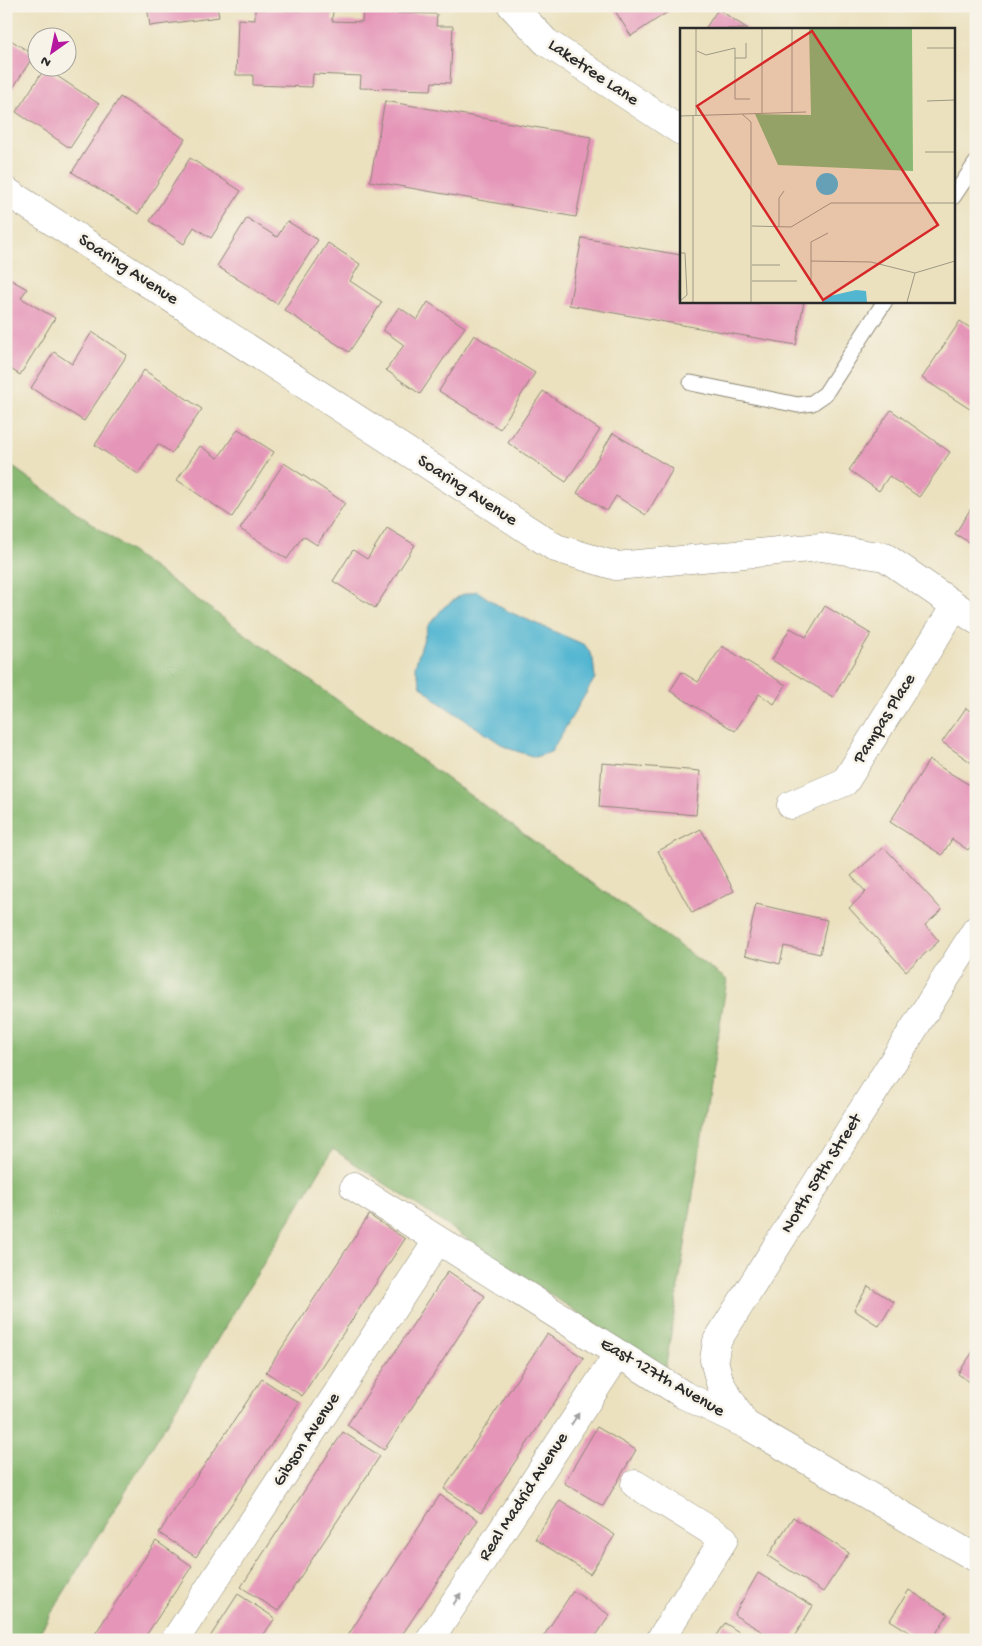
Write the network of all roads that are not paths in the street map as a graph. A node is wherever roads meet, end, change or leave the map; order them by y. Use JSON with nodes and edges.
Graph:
{"nodes":[{"id":1,"x":512,"y":6,"type":"edge"},
{"id":2,"x":680,"y":130,"type":"edge"},
{"id":3,"x":976,"y":163,"type":"edge"},
{"id":4,"x":6,"y":191,"type":"edge"},
{"id":5,"x":954,"y":196,"type":"edge"},
{"id":6,"x":884,"y":302,"type":"edge"},
{"id":7,"x":691,"y":383,"type":"dead end"},
{"id":8,"x":966,"y":613,"type":"edge"},
{"id":9,"x":791,"y":805,"type":"dead end"},
{"id":10,"x":976,"y":930,"type":"edge"},
{"id":11,"x":354,"y":1187,"type":"dead end"},
{"id":12,"x":438,"y":1240,"type":"junction"},
{"id":13,"x":618,"y":1354,"type":"junction"},
{"id":14,"x":745,"y":1424,"type":"junction"},
{"id":15,"x":635,"y":1484,"type":"dead end"},
{"id":16,"x":976,"y":1558,"type":"edge"},
{"id":17,"x":175,"y":1640,"type":"edge"},
{"id":18,"x":430,"y":1640,"type":"edge"},
{"id":19,"x":660,"y":1640,"type":"edge"}],
"edges":[{"from":1,"to":2,"type":"street","name":"Laketree Lane"},
{"from":3,"to":5,"type":"lane"},
{"from":4,"to":8,"type":"street","name":"Soaring Avenue"},
{"from":6,"to":7,"type":"lane"},
{"from":8,"to":9,"type":"street","name":"Pampas Place"},
{"from":10,"to":14,"type":"street","name":"North 59th Street"},
{"from":11,"to":12,"type":"street","name":"East 127th Avenue"},
{"from":12,"to":13,"type":"street","name":"East 127th Avenue"},
{"from":12,"to":17,"type":"street","name":"Gibson Avenue"},
{"from":13,"to":14,"type":"street","name":"East 127th Avenue"},
{"from":18,"to":13,"type":"street","name":"Real Madrid Avenue","one_way":true},
{"from":14,"to":16,"type":"street","name":"East 127th Avenue"},
{"from":15,"to":19,"type":"street"}]}
